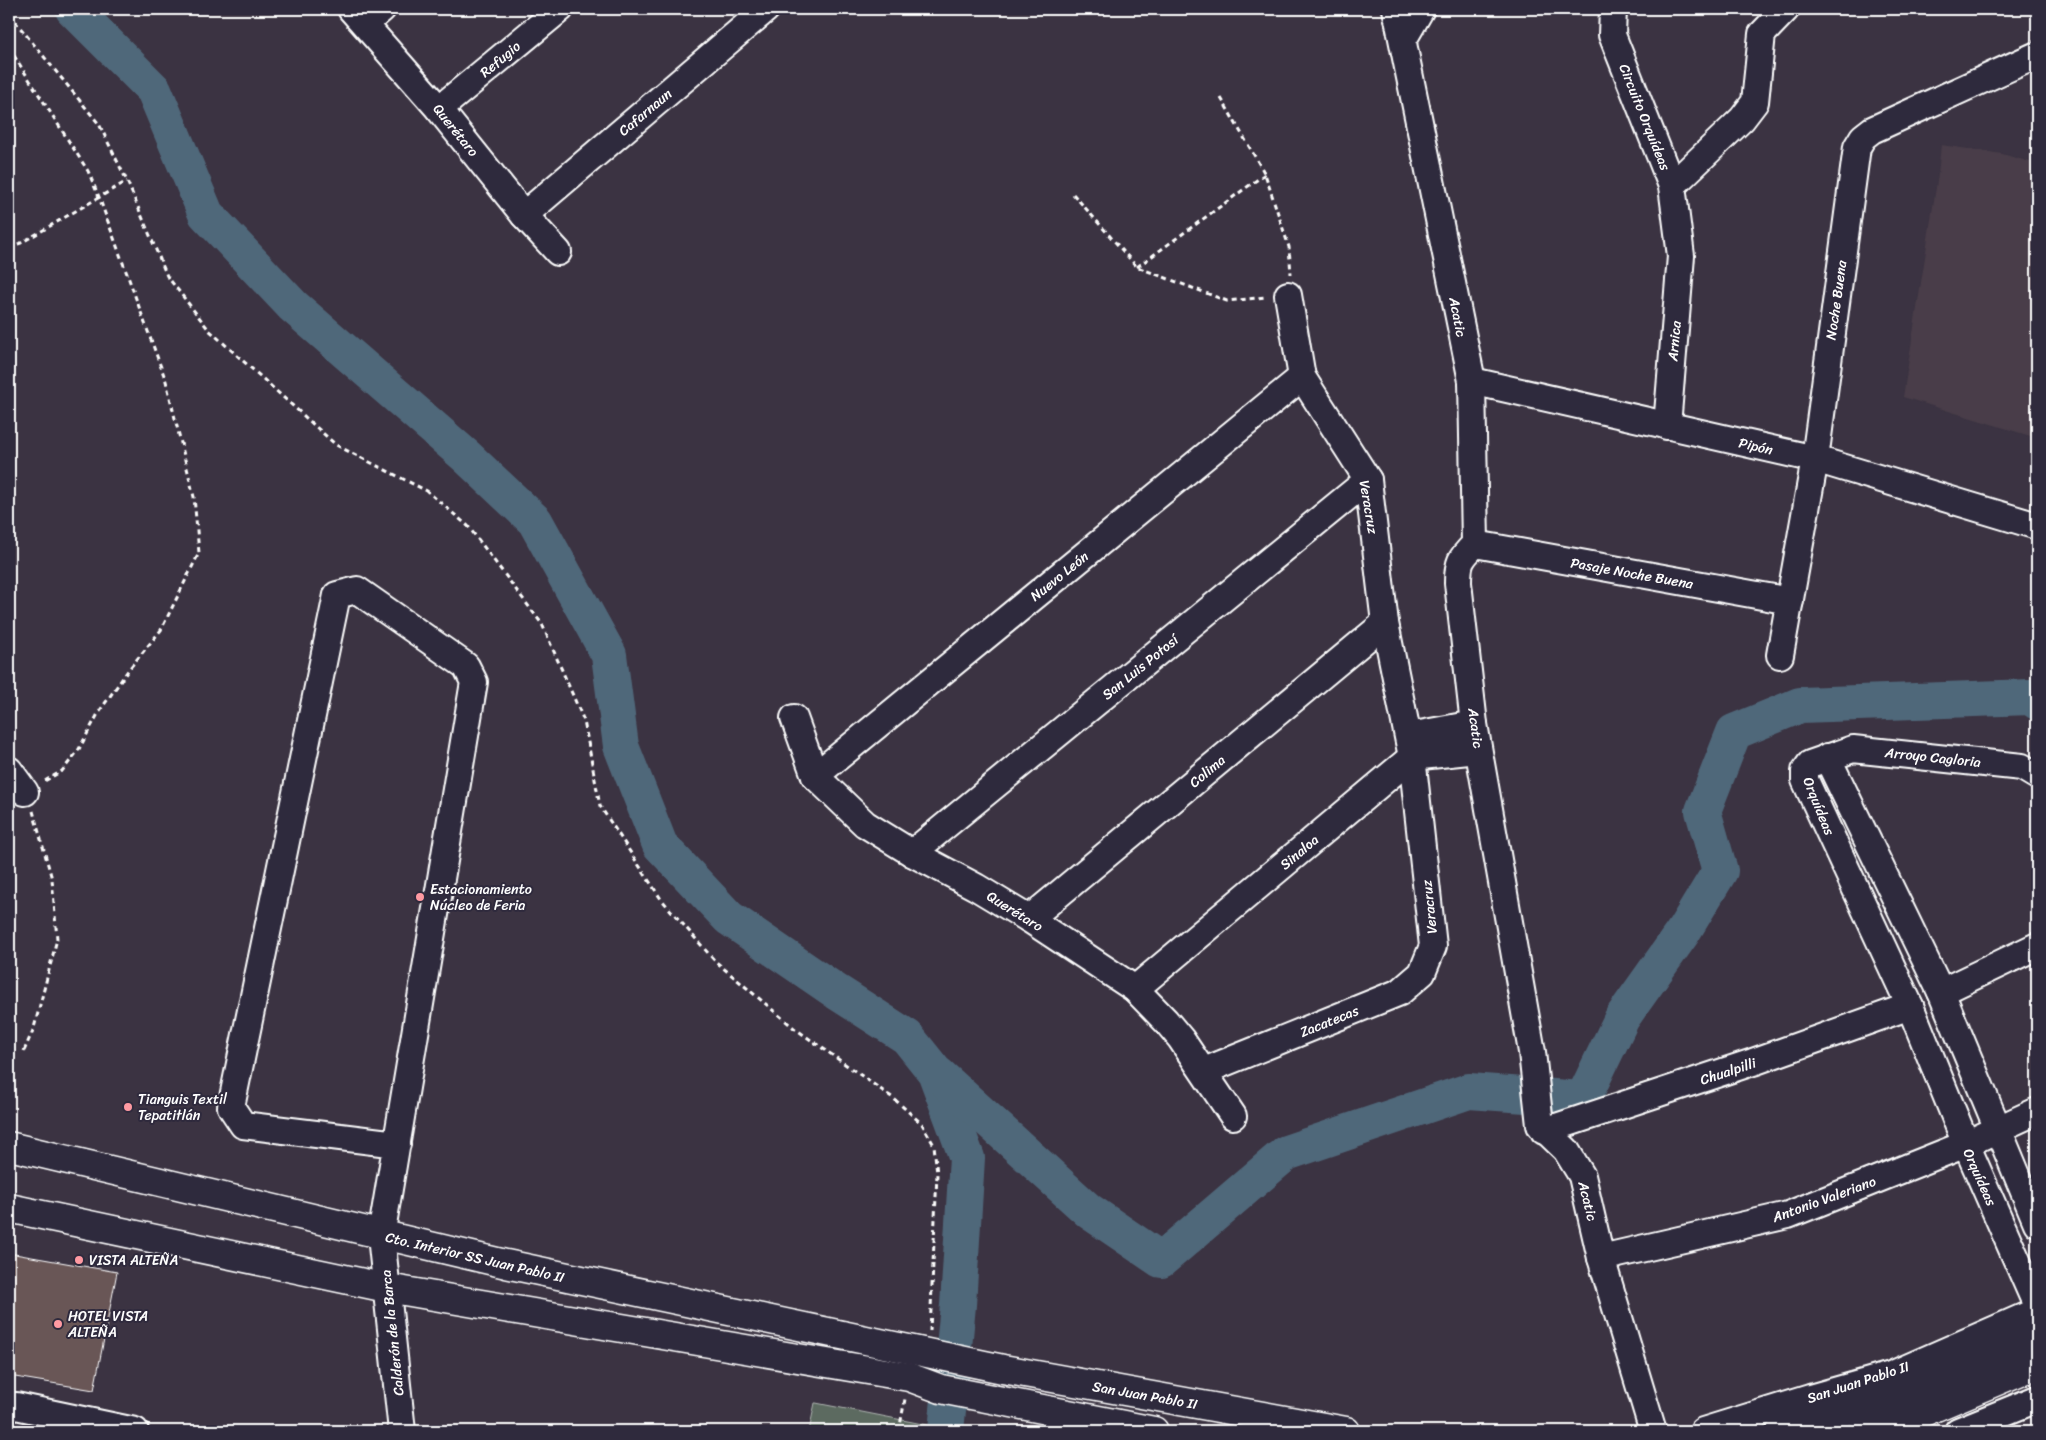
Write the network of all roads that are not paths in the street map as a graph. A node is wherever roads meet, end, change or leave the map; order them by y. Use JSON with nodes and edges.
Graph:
{"nodes":[{"id":1,"x":560,"y":9,"type":"edge"},
{"id":2,"x":766,"y":9,"type":"edge"},
{"id":3,"x":1396,"y":9,"type":"edge"},
{"id":4,"x":1421,"y":9,"type":"edge"},
{"id":5,"x":1612,"y":9,"type":"edge"},
{"id":6,"x":1786,"y":9,"type":"edge"},
{"id":7,"x":366,"y":14,"type":"edge"},
{"id":8,"x":1403,"y":40,"type":"junction"},
{"id":9,"x":2037,"y":55,"type":"edge"},
{"id":10,"x":439,"y":109,"type":"junction"},
{"id":11,"x":1672,"y":186,"type":"junction"},
{"id":12,"x":524,"y":215,"type":"junction"},
{"id":13,"x":558,"y":252,"type":"dead end"},
{"id":14,"x":1288,"y":294,"type":"road end"},
{"id":15,"x":1302,"y":377,"type":"junction"},
{"id":16,"x":1472,"y":381,"type":"junction"},
{"id":17,"x":1667,"y":426,"type":"junction"},
{"id":18,"x":1815,"y":459,"type":"junction"},
{"id":19,"x":1368,"y":480,"type":"junction"},
{"id":20,"x":2037,"y":526,"type":"edge"},
{"id":21,"x":1474,"y":544,"type":"junction"},
{"id":22,"x":1790,"y":602,"type":"junction"},
{"id":23,"x":1385,"y":623,"type":"junction"},
{"id":24,"x":1780,"y":655,"type":"dead end"},
{"id":25,"x":794,"y":718,"type":"dead end"},
{"id":26,"x":1474,"y":724,"type":"junction"},
{"id":27,"x":1410,"y":746,"type":"junction"},
{"id":28,"x":1478,"y":750,"type":"junction"},
{"id":29,"x":1827,"y":757,"type":"junction"},
{"id":30,"x":9,"y":770,"type":"edge"},
{"id":31,"x":815,"y":776,"type":"junction"},
{"id":32,"x":2037,"y":776,"type":"edge"},
{"id":33,"x":17,"y":792,"type":"edge"},
{"id":34,"x":912,"y":854,"type":"junction"},
{"id":35,"x":1030,"y":919,"type":"junction"},
{"id":36,"x":1433,"y":946,"type":"joint"},
{"id":37,"x":2037,"y":946,"type":"edge"},
{"id":38,"x":1135,"y":989,"type":"junction"},
{"id":39,"x":1941,"y":992,"type":"junction"},
{"id":40,"x":1910,"y":1006,"type":"junction"},
{"id":41,"x":1204,"y":1071,"type":"junction"},
{"id":42,"x":2037,"y":1111,"type":"edge"},
{"id":43,"x":1233,"y":1116,"type":"dead end"},
{"id":44,"x":1542,"y":1128,"type":"junction"},
{"id":45,"x":1997,"y":1129,"type":"junction"},
{"id":46,"x":397,"y":1144,"type":"junction"},
{"id":47,"x":1966,"y":1144,"type":"junction"},
{"id":48,"x":9,"y":1146,"type":"edge"},
{"id":49,"x":9,"y":1208,"type":"edge"},
{"id":50,"x":2037,"y":1224,"type":"edge"},
{"id":51,"x":381,"y":1236,"type":"junction"},
{"id":52,"x":1601,"y":1258,"type":"junction"},
{"id":53,"x":387,"y":1288,"type":"junction"},
{"id":54,"x":2037,"y":1306,"type":"edge"},
{"id":55,"x":2037,"y":1311,"type":"edge"},
{"id":56,"x":2037,"y":1338,"type":"edge"},
{"id":57,"x":936,"y":1356,"type":"joint"},
{"id":58,"x":2037,"y":1364,"type":"edge"},
{"id":59,"x":2037,"y":1399,"type":"edge"},
{"id":60,"x":9,"y":1407,"type":"edge"},
{"id":61,"x":135,"y":1431,"type":"edge"},
{"id":62,"x":402,"y":1431,"type":"edge"},
{"id":63,"x":1154,"y":1431,"type":"edge"},
{"id":64,"x":1346,"y":1431,"type":"edge"},
{"id":65,"x":1653,"y":1431,"type":"edge"},
{"id":66,"x":1704,"y":1431,"type":"edge"},
{"id":67,"x":1781,"y":1431,"type":"edge"},
{"id":68,"x":1864,"y":1431,"type":"edge"},
{"id":69,"x":1958,"y":1431,"type":"edge"}],
"edges":[{"from":1,"to":10,"type":"street","name":"Refugio"},
{"from":2,"to":12,"type":"street","name":"Cafarnaun"},
{"from":3,"to":8,"type":"street","name":"Acatic"},
{"from":4,"to":8,"type":"street"},
{"from":5,"to":11,"type":"street","name":"Circuito Orquídeas"},
{"from":6,"to":11,"type":"street","name":"Circuito Orquídeas"},
{"from":7,"to":10,"type":"street","name":"Querétaro"},
{"from":8,"to":16,"type":"street","name":"Acatic"},
{"from":9,"to":18,"type":"street","name":"Noche Buena"},
{"from":10,"to":12,"type":"street","name":"Querétaro"},
{"from":11,"to":17,"type":"street","name":"Arnica"},
{"from":12,"to":13,"type":"street","name":"Querétaro"},
{"from":14,"to":15,"type":"street","name":"Veracruz"},
{"from":15,"to":19,"type":"street","name":"Veracruz"},
{"from":15,"to":31,"type":"street","name":"Nuevo León"},
{"from":16,"to":17,"type":"street","name":"Pipón"},
{"from":16,"to":21,"type":"street","name":"Acatic"},
{"from":17,"to":18,"type":"street","name":"Pipón"},
{"from":18,"to":20,"type":"street","name":"Pipón"},
{"from":18,"to":22,"type":"street","name":"Noche Buena"},
{"from":19,"to":23,"type":"street","name":"Veracruz"},
{"from":19,"to":34,"type":"street","name":"San Luis Potosí"},
{"from":21,"to":22,"type":"street","name":"Pasaje Noche Buena"},
{"from":21,"to":26,"type":"street","name":"Acatic"},
{"from":22,"to":24,"type":"street","name":"Noche Buena"},
{"from":23,"to":27,"type":"street","name":"Veracruz"},
{"from":23,"to":35,"type":"street","name":"Colima"},
{"from":25,"to":31,"type":"street","name":"Querétaro"},
{"from":26,"to":27,"type":"street","name":"Sinaloa"},
{"from":26,"to":28,"type":"street","name":"Acatic"},
{"from":27,"to":28,"type":"street"},
{"from":27,"to":36,"type":"street","name":"Veracruz"},
{"from":27,"to":38,"type":"street","name":"Sinaloa"},
{"from":28,"to":44,"type":"street","name":"Acatic"},
{"from":29,"to":32,"type":"street","name":"Arroyo Cagloria"},
{"from":29,"to":39,"type":"street","name":"Orquídeas"},
{"from":29,"to":40,"type":"street","name":"Orquídeas"},
{"from":30,"to":33,"type":"street"},
{"from":31,"to":34,"type":"street","name":"Querétaro"},
{"from":34,"to":35,"type":"street","name":"Querétaro"},
{"from":35,"to":38,"type":"street","name":"Querétaro"},
{"from":36,"to":41,"type":"street","name":"Zacatecas"},
{"from":37,"to":39,"type":"street"},
{"from":38,"to":41,"type":"street","name":"Querétaro"},
{"from":39,"to":45,"type":"street","name":"Orquídeas"},
{"from":40,"to":44,"type":"street","name":"Chualpilli"},
{"from":40,"to":47,"type":"street","name":"Orquídeas"},
{"from":41,"to":43,"type":"street","name":"Querétaro"},
{"from":42,"to":45,"type":"street","name":"Antonio Valeriano"},
{"from":44,"to":52,"type":"street","name":"Acatic"},
{"from":45,"to":47,"type":"street","name":"Antonio Valeriano"},
{"from":45,"to":50,"type":"street","name":"Orquídeas"},
{"from":46,"to":46,"type":"street","name":"Calderón de la Barca"},
{"from":46,"to":51,"type":"street","name":"Calderón de la Barca"},
{"from":47,"to":52,"type":"street","name":"Antonio Valeriano"},
{"from":47,"to":54,"type":"street","name":"Orquídeas"},
{"from":48,"to":51,"type":"main road","name":"Cto. Interior SS Juan Pablo II"},
{"from":49,"to":53,"type":"main road"},
{"from":51,"to":53,"type":"street","name":"Calderón de la Barca"},
{"from":51,"to":57,"type":"main road","name":"Cto. Interior SS Juan Pablo II"},
{"from":52,"to":65,"type":"street","name":"Acatic"},
{"from":53,"to":62,"type":"street","name":"Calderón de la Barca"},
{"from":53,"to":63,"type":"main road"},
{"from":55,"to":66,"type":"street","name":"San Juan Pablo II"},
{"from":56,"to":67,"type":"main road","name":"San Juan Pablo II"},
{"from":57,"to":64,"type":"main road","name":"San Juan Pablo II"},
{"from":58,"to":68,"type":"main road"},
{"from":59,"to":69,"type":"street"},
{"from":60,"to":61,"type":"street"}]}
